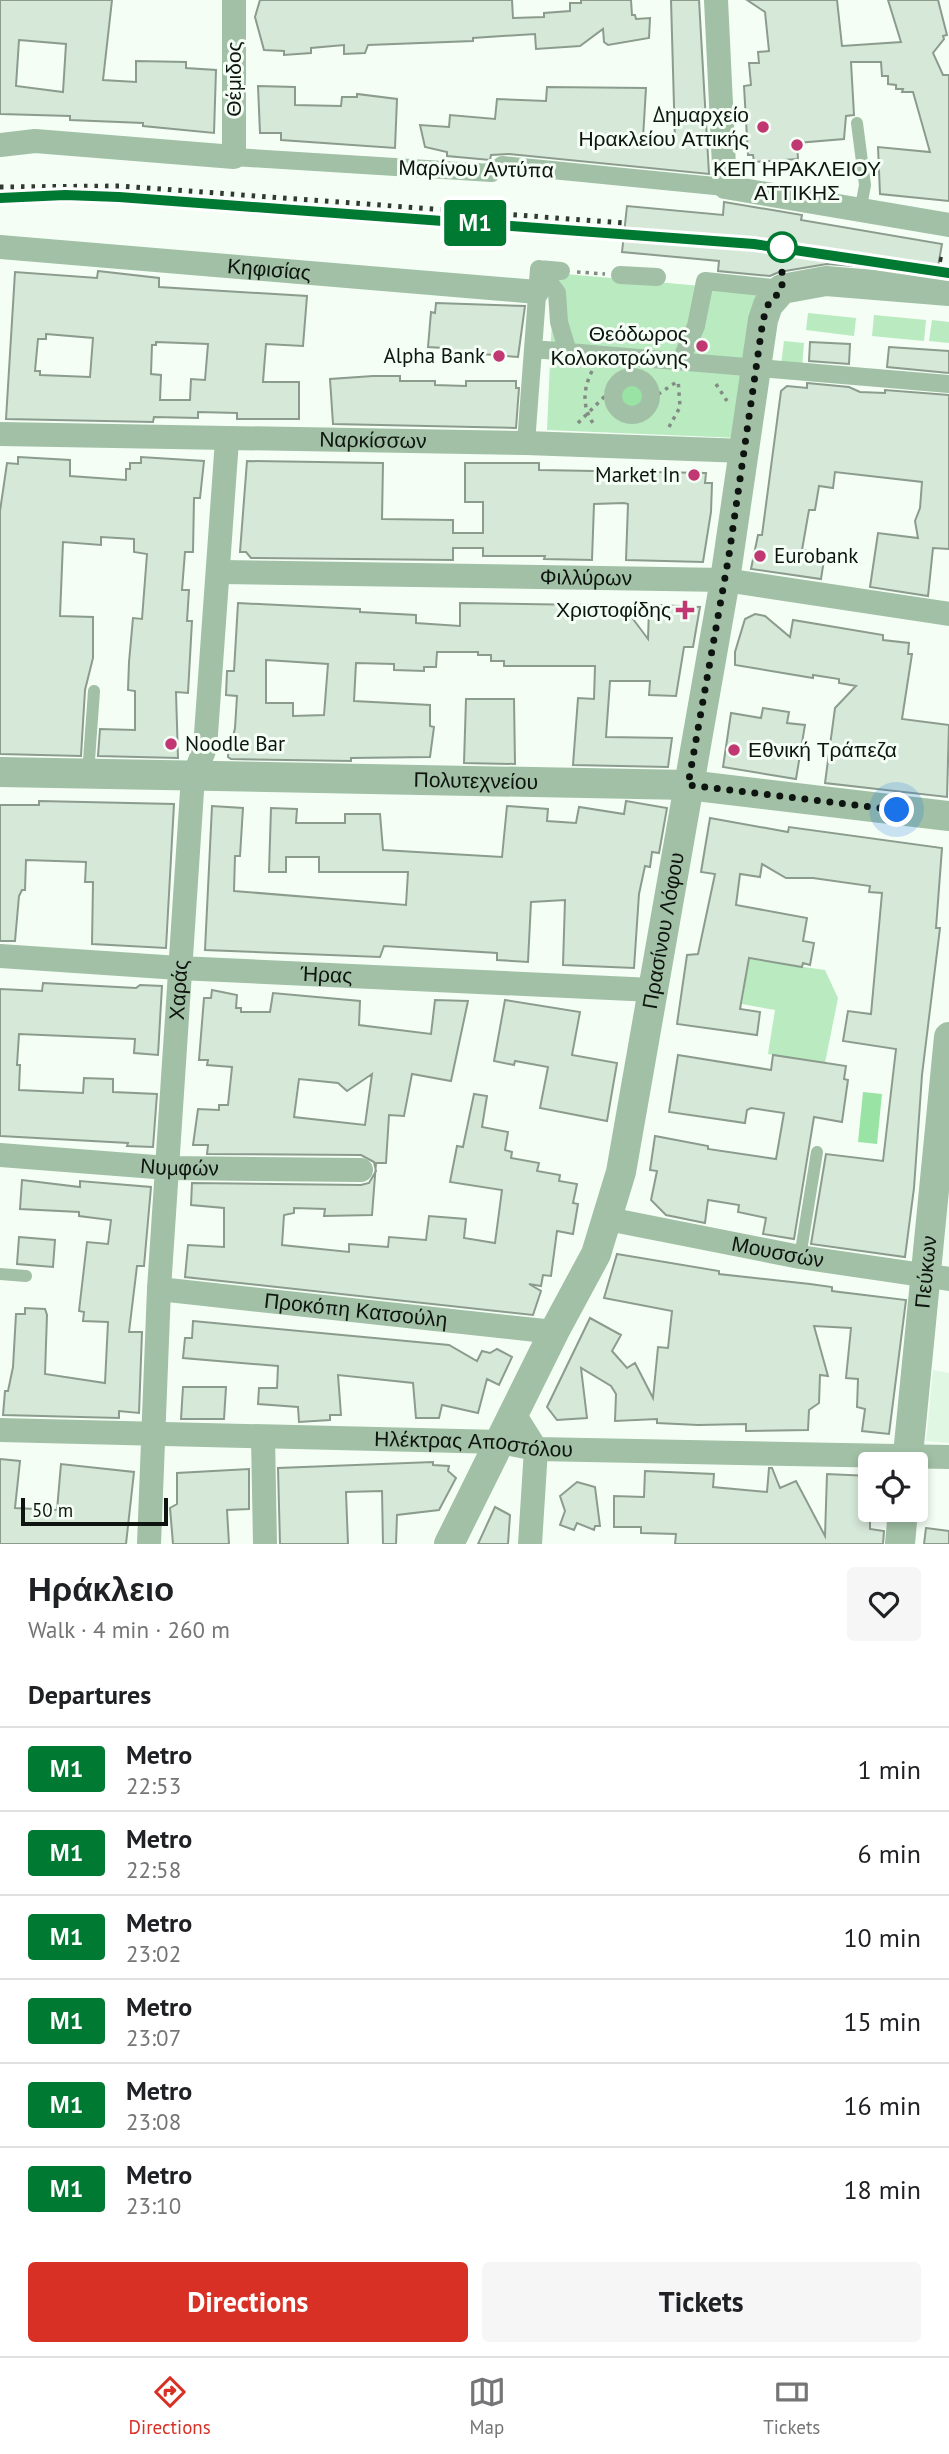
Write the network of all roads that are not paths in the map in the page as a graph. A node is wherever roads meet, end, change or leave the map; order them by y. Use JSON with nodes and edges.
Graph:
{"nodes":[{"id":1,"x":234,"y":0,"type":"edge"},
{"id":2,"x":716,"y":0,"type":"edge"},
{"id":3,"x":856,"y":123,"type":"dead end"},
{"id":4,"x":0,"y":145,"type":"edge"},
{"id":5,"x":234,"y":157,"type":"junction"},
{"id":6,"x":577,"y":179,"type":"dead end"},
{"id":7,"x":725,"y":187,"type":"junction"},
{"id":8,"x":665,"y":188,"type":"dead end"},
{"id":9,"x":860,"y":212,"type":"junction"},
{"id":10,"x":949,"y":225,"type":"edge"},
{"id":11,"x":0,"y":247,"type":"edge"},
{"id":12,"x":561,"y":271,"type":"road end"},
{"id":13,"x":620,"y":275,"type":"road end"},
{"id":14,"x":657,"y":277,"type":"dead end"},
{"id":15,"x":538,"y":281,"type":"junction"},
{"id":16,"x":782,"y":289,"type":"junction"},
{"id":17,"x":949,"y":291,"type":"edge"},
{"id":18,"x":533,"y":349,"type":"junction"},
{"id":19,"x":568,"y":352,"type":"junction"},
{"id":20,"x":635,"y":356,"type":"junction"},
{"id":21,"x":692,"y":361,"type":"junction"},
{"id":22,"x":755,"y":366,"type":"junction"},
{"id":23,"x":635,"y":377,"type":"junction"},
{"id":24,"x":949,"y":384,"type":"edge"},
{"id":25,"x":630,"y":415,"type":"junction"},
{"id":26,"x":0,"y":434,"type":"edge"},
{"id":27,"x":227,"y":440,"type":"junction"},
{"id":28,"x":526,"y":443,"type":"junction"},
{"id":29,"x":629,"y":446,"type":"junction"},
{"id":30,"x":745,"y":451,"type":"junction"},
{"id":31,"x":220,"y":572,"type":"junction"},
{"id":32,"x":725,"y":580,"type":"junction"},
{"id":33,"x":949,"y":614,"type":"edge"},
{"id":34,"x":94,"y":691,"type":"dead end"},
{"id":35,"x":0,"y":772,"type":"edge"},
{"id":36,"x":89,"y":774,"type":"junction"},
{"id":37,"x":194,"y":776,"type":"junction"},
{"id":38,"x":688,"y":785,"type":"junction"},
{"id":39,"x":949,"y":816,"type":"edge"},
{"id":40,"x":0,"y":956,"type":"edge"},
{"id":41,"x":179,"y":968,"type":"junction"},
{"id":42,"x":653,"y":990,"type":"junction"},
{"id":43,"x":949,"y":1037,"type":"edge"},
{"id":44,"x":817,"y":1152,"type":"dead end"},
{"id":45,"x":0,"y":1155,"type":"edge"},
{"id":46,"x":168,"y":1168,"type":"junction"},
{"id":47,"x":361,"y":1170,"type":"dead end"},
{"id":48,"x":608,"y":1219,"type":"junction"},
{"id":49,"x":800,"y":1257,"type":"junction"},
{"id":50,"x":0,"y":1274,"type":"edge"},
{"id":51,"x":26,"y":1276,"type":"dead end"},
{"id":52,"x":937,"y":1277,"type":"edge"},
{"id":53,"x":159,"y":1289,"type":"junction"},
{"id":54,"x":554,"y":1332,"type":"junction"},
{"id":55,"x":514,"y":1414,"type":"junction"},
{"id":56,"x":0,"y":1430,"type":"edge"},
{"id":57,"x":154,"y":1436,"type":"junction"},
{"id":58,"x":262,"y":1437,"type":"junction"},
{"id":59,"x":501,"y":1442,"type":"junction"},
{"id":60,"x":536,"y":1449,"type":"junction"},
{"id":61,"x":909,"y":1452,"type":"edge"},
{"id":62,"x":949,"y":1457,"type":"edge"},
{"id":63,"x":858,"y":1459,"type":"edge"},
{"id":64,"x":928,"y":1459,"type":"edge"},
{"id":65,"x":902,"y":1522,"type":"edge"},
{"id":66,"x":149,"y":1544,"type":"edge"},
{"id":67,"x":265,"y":1544,"type":"edge"},
{"id":68,"x":449,"y":1544,"type":"edge"},
{"id":69,"x":530,"y":1544,"type":"edge"},
{"id":70,"x":900,"y":1544,"type":"edge"}],
"edges":[{"from":1,"to":5,"type":"street","name":"Θέμιδος"},
{"from":2,"to":7,"type":"street"},
{"from":3,"to":9,"type":"lane"},
{"from":4,"to":5,"type":"street","name":"Μαρίνου Αντύπα"},
{"from":5,"to":7,"type":"street","name":"Μαρίνου Αντύπα"},
{"from":6,"to":8,"type":"street"},
{"from":7,"to":9,"type":"street","name":"Μαρίνου Αντύπα"},
{"from":9,"to":10,"type":"street","name":"Μαρίνου Αντύπα"},
{"from":11,"to":15,"type":"street","name":"Κηφισίας"},
{"from":12,"to":15,"type":"street"},
{"from":13,"to":14,"type":"street"},
{"from":15,"to":18,"type":"street"},
{"from":15,"to":19,"type":"street"},
{"from":16,"to":17,"type":"street"},
{"from":16,"to":21,"type":"street"},
{"from":16,"to":22,"type":"street","name":"Πρασίνου Λόφου"},
{"from":18,"to":19,"type":"street"},
{"from":18,"to":28,"type":"street"},
{"from":19,"to":20,"type":"street"},
{"from":20,"to":21,"type":"street"},
{"from":20,"to":23,"type":"street"},
{"from":21,"to":22,"type":"street"},
{"from":22,"to":24,"type":"street"},
{"from":22,"to":30,"type":"street","name":"Πρασίνου Λόφου"},
{"from":23,"to":25,"type":"street"},
{"from":23,"to":25,"type":"street"},
{"from":25,"to":29,"type":"street"},
{"from":26,"to":27,"type":"street","name":"Ναρκίσσων"},
{"from":27,"to":28,"type":"street","name":"Ναρκίσσων"},
{"from":27,"to":31,"type":"street","name":"Χαράς"},
{"from":28,"to":29,"type":"street","name":"Ναρκίσσων"},
{"from":29,"to":30,"type":"street","name":"Ναρκίσσων"},
{"from":30,"to":32,"type":"street","name":"Πρασίνου Λόφου"},
{"from":31,"to":32,"type":"street","name":"Φιλλύρων"},
{"from":31,"to":37,"type":"street","name":"Χαράς"},
{"from":32,"to":33,"type":"street","name":"Φιλλύρων"},
{"from":32,"to":38,"type":"street","name":"Πρασίνου Λόφου"},
{"from":34,"to":36,"type":"lane"},
{"from":35,"to":36,"type":"street","name":"Πολυτεχνείου"},
{"from":36,"to":37,"type":"street","name":"Πολυτεχνείου"},
{"from":37,"to":38,"type":"street","name":"Πολυτεχνείου"},
{"from":37,"to":41,"type":"street","name":"Χαράς"},
{"from":38,"to":39,"type":"street","name":"Πολυτεχνείου"},
{"from":38,"to":42,"type":"street","name":"Πρασίνου Λόφου"},
{"from":40,"to":41,"type":"street","name":"Ήρας"},
{"from":41,"to":42,"type":"street","name":"Ήρας"},
{"from":41,"to":46,"type":"street","name":"Χαράς"},
{"from":42,"to":48,"type":"street","name":"Πρασίνου Λόφου"},
{"from":43,"to":52,"type":"street","name":"Πεύκων"},
{"from":44,"to":49,"type":"lane"},
{"from":45,"to":46,"type":"street","name":"Νυμφών"},
{"from":46,"to":47,"type":"street","name":"Νυμφών"},
{"from":46,"to":53,"type":"street","name":"Χαράς"},
{"from":48,"to":49,"type":"street","name":"Μουσσών"},
{"from":48,"to":54,"type":"street","name":"Πρασίνου Λόφου"},
{"from":49,"to":52,"type":"street","name":"Μουσσών"},
{"from":50,"to":51,"type":"lane"},
{"from":52,"to":61,"type":"street","name":"Πεύκων"},
{"from":53,"to":54,"type":"street","name":"Προκόπη Κατσούλη"},
{"from":53,"to":57,"type":"street","name":"Χαράς"},
{"from":54,"to":55,"type":"street","name":"Πρασίνου Λόφου"},
{"from":55,"to":59,"type":"street","name":"Πρασίνου Λόφου"},
{"from":55,"to":60,"type":"street"},
{"from":56,"to":57,"type":"street","name":"Ηλέκτρας Αποστόλου"},
{"from":57,"to":58,"type":"street","name":"Ηλέκτρας Αποστόλου"},
{"from":57,"to":66,"type":"street","name":"Χαράς"},
{"from":58,"to":59,"type":"street","name":"Ηλέκτρας Αποστόλου"},
{"from":58,"to":67,"type":"street"},
{"from":59,"to":60,"type":"street","name":"Ηλέκτρας Αποστόλου"},
{"from":59,"to":68,"type":"street","name":"Πρασίνου Λόφου"},
{"from":60,"to":63,"type":"street","name":"Ηλέκτρας Αποστόλου"},
{"from":60,"to":69,"type":"street"},
{"from":62,"to":64,"type":"street","name":"Ηλέκτρας Αποστόλου"},
{"from":65,"to":70,"type":"street"}]}
